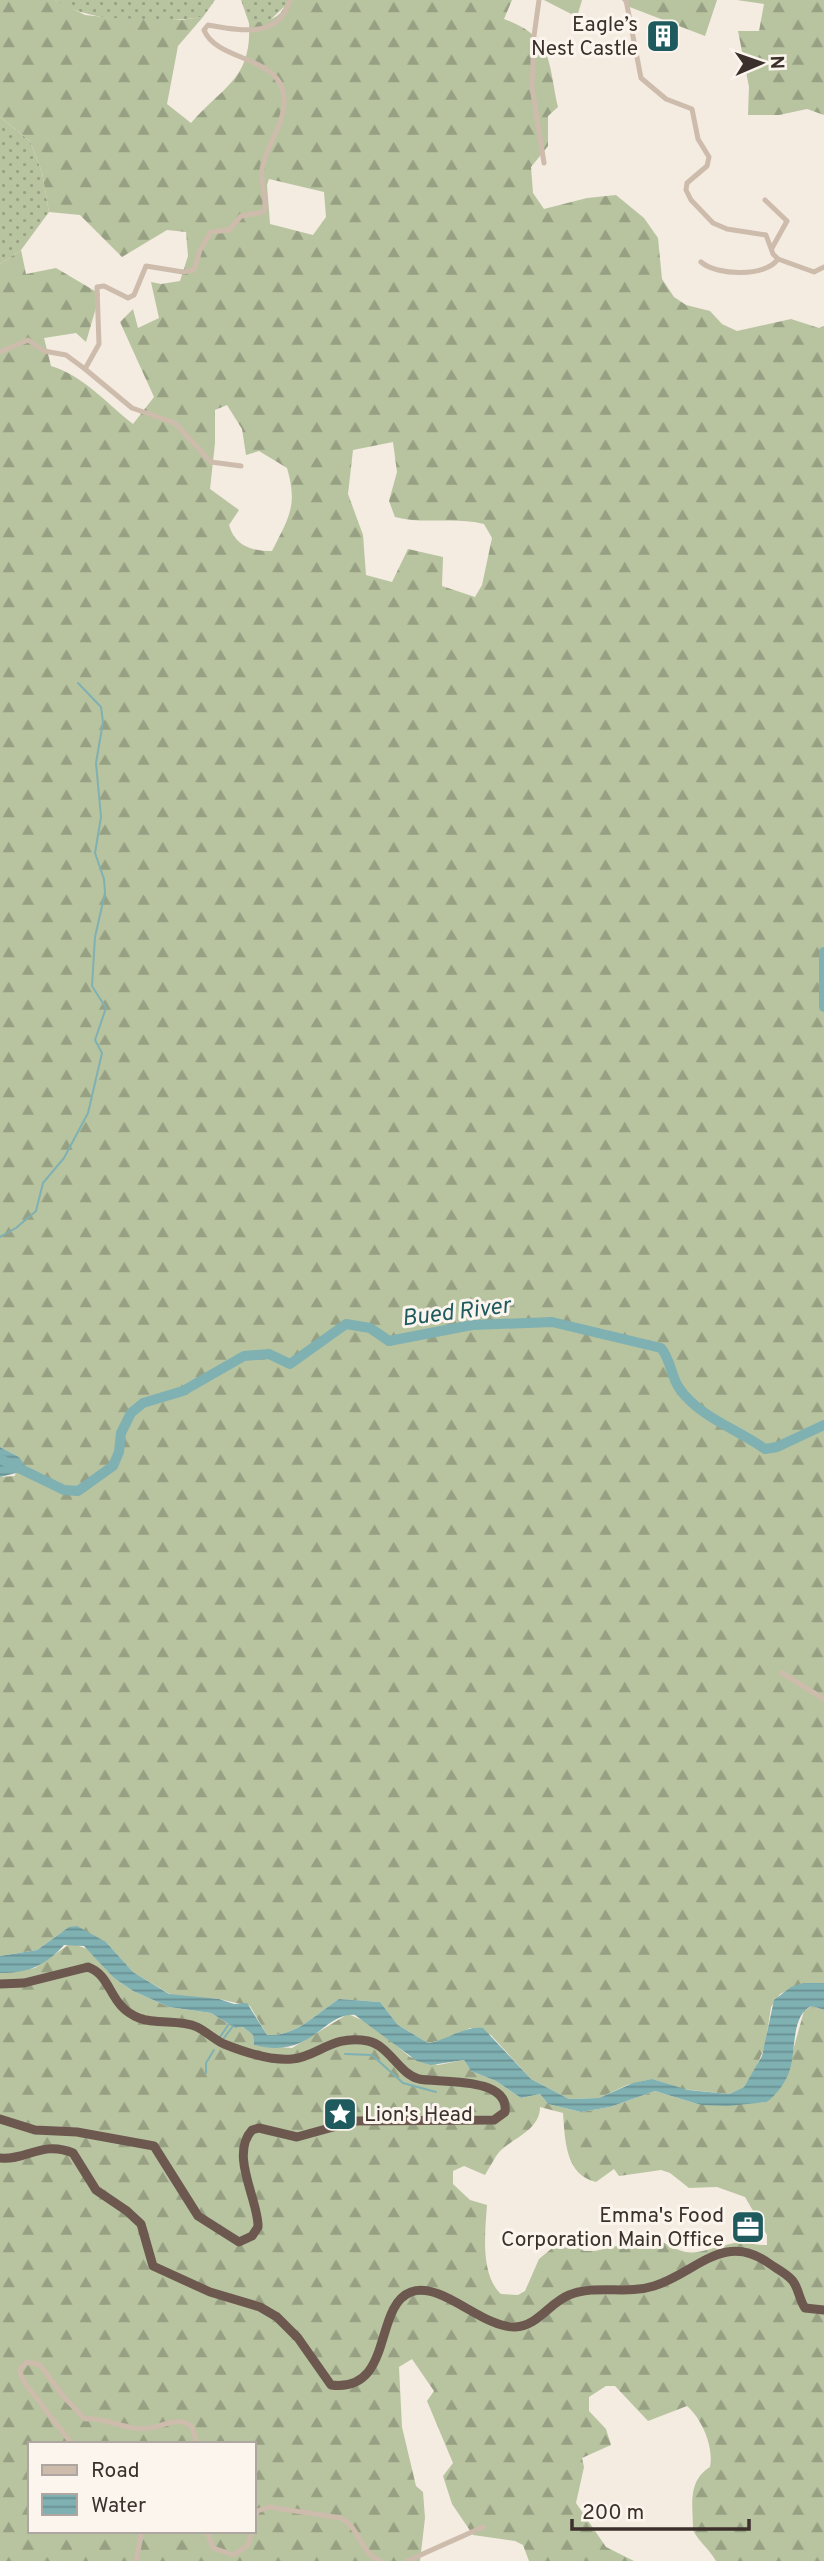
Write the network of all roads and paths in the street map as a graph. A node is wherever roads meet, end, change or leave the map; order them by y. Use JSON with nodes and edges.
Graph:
{"nodes":[{"id":1,"x":290,"y":0,"type":"edge"},
{"id":2,"x":539,"y":0,"type":"edge"},
{"id":3,"x":626,"y":0,"type":"edge"},
{"id":4,"x":544,"y":163,"type":"dead end"},
{"id":5,"x":765,"y":200,"type":"dead end"},
{"id":6,"x":772,"y":248,"type":"junction"},
{"id":7,"x":778,"y":259,"type":"junction"},
{"id":8,"x":701,"y":262,"type":"dead end"},
{"id":9,"x":824,"y":267,"type":"edge"},
{"id":10,"x":0,"y":352,"type":"edge"},
{"id":11,"x":85,"y":369,"type":"junction"},
{"id":12,"x":241,"y":466,"type":"dead end"},
{"id":13,"x":782,"y":1673,"type":"dead end"},
{"id":14,"x":824,"y":1699,"type":"edge"},
{"id":15,"x":0,"y":1984,"type":"edge"},
{"id":16,"x":0,"y":2119,"type":"edge"},
{"id":17,"x":0,"y":2158,"type":"edge"},
{"id":18,"x":824,"y":2310,"type":"edge"},
{"id":19,"x":70,"y":2442,"type":"edge"},
{"id":20,"x":196,"y":2442,"type":"edge"},
{"id":21,"x":256,"y":2515,"type":"edge"},
{"id":22,"x":483,"y":2527,"type":"dead end"},
{"id":23,"x":142,"y":2533,"type":"edge"},
{"id":24,"x":208,"y":2533,"type":"edge"},
{"id":25,"x":251,"y":2533,"type":"edge"},
{"id":26,"x":136,"y":2561,"type":"edge"},
{"id":27,"x":380,"y":2561,"type":"edge"},
{"id":28,"x":407,"y":2561,"type":"edge"}],
"edges":[{"from":1,"to":11,"type":"street"},
{"from":2,"to":4,"type":"street"},
{"from":3,"to":6,"type":"street"},
{"from":5,"to":6,"type":"street"},
{"from":6,"to":7,"type":"street"},
{"from":7,"to":8,"type":"street"},
{"from":7,"to":9,"type":"street"},
{"from":10,"to":11,"type":"street"},
{"from":11,"to":12,"type":"street"},
{"from":13,"to":14,"type":"street"},
{"from":15,"to":16,"type":"highway"},
{"from":17,"to":18,"type":"highway"},
{"from":19,"to":20,"type":"street"},
{"from":21,"to":27,"type":"street"},
{"from":22,"to":28,"type":"street"},
{"from":23,"to":26,"type":"street"},
{"from":24,"to":25,"type":"street"}]}
